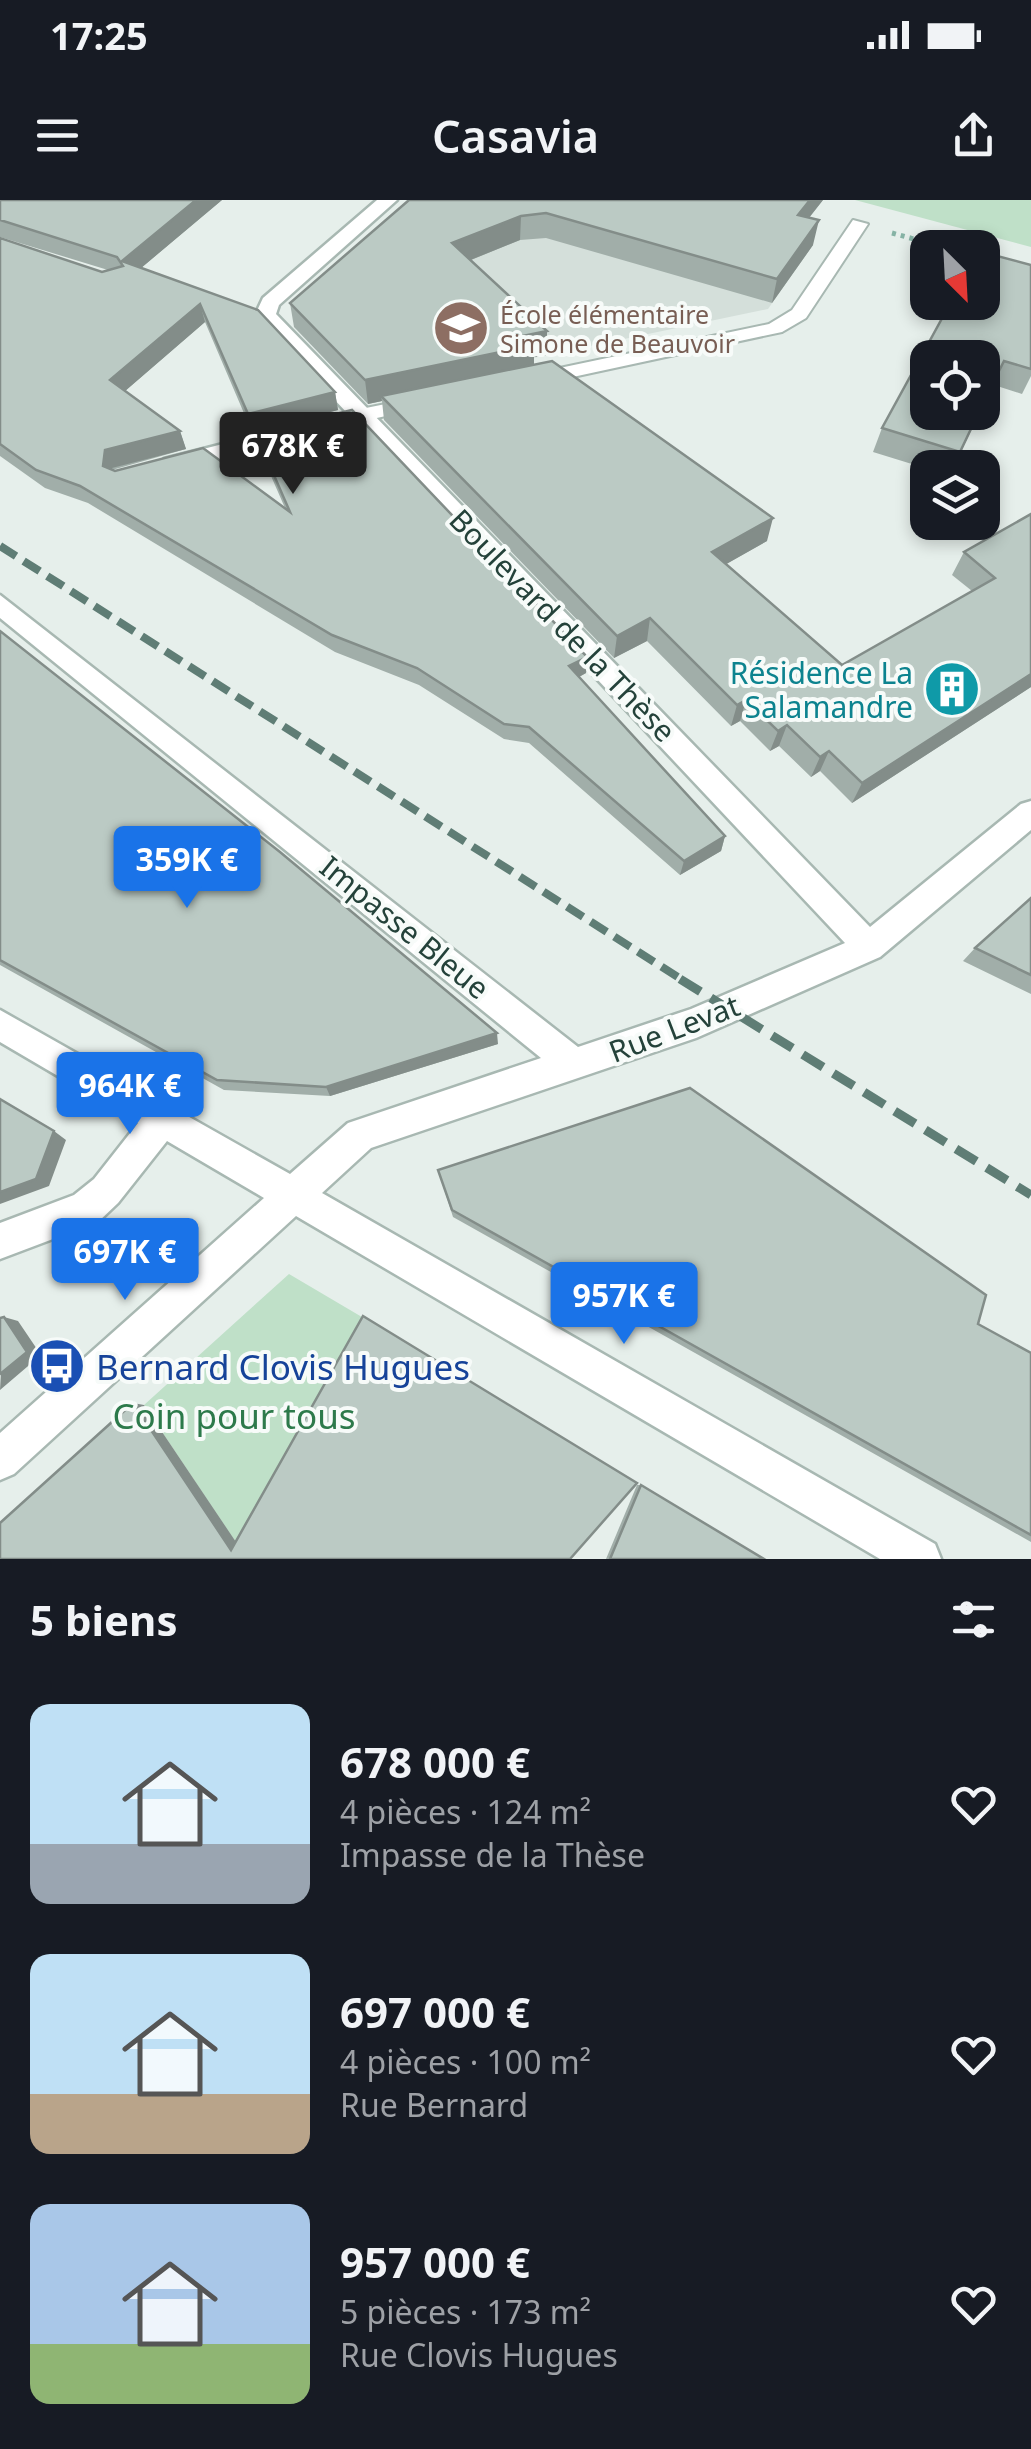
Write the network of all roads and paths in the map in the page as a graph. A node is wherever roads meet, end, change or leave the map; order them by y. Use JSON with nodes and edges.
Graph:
{"nodes":[{"id":1,"x":388,"y":200,"type":"edge"},
{"id":2,"x":859,"y":224,"type":"joint"},
{"id":3,"x":910,"y":238,"type":"edge"},
{"id":4,"x":514,"y":383,"type":"edge"},
{"id":5,"x":439,"y":399,"type":"edge"},
{"id":6,"x":363,"y":415,"type":"junction"},
{"id":7,"x":139,"y":472,"type":"edge"},
{"id":8,"x":0,"y":604,"type":"edge"},
{"id":9,"x":1031,"y":812,"type":"edge"},
{"id":10,"x":869,"y":947,"type":"junction"},
{"id":11,"x":0,"y":1025,"type":"edge"},
{"id":12,"x":575,"y":1065,"type":"junction"},
{"id":13,"x":162,"y":1119,"type":"junction"},
{"id":14,"x":293,"y":1196,"type":"junction"},
{"id":15,"x":0,"y":1240,"type":"edge"},
{"id":16,"x":0,"y":1460,"type":"edge"},
{"id":17,"x":920,"y":1559,"type":"edge"}],
"edges":[{"from":1,"to":6,"type":"street","name":"Boulevard de la Thèse"},
{"from":2,"to":3,"type":"path"},
{"from":2,"to":4,"type":"lane"},
{"from":5,"to":6,"type":"lane"},
{"from":6,"to":7,"type":"street"},
{"from":6,"to":10,"type":"street","name":"Boulevard de la Thèse"},
{"from":8,"to":12,"type":"street","name":"Impasse Bleue"},
{"from":9,"to":10,"type":"street","name":"Rue Levat"},
{"from":10,"to":12,"type":"street","name":"Rue Levat"},
{"from":11,"to":13,"type":"street"},
{"from":12,"to":14,"type":"street","name":"Rue Levat"},
{"from":13,"to":14,"type":"street"},
{"from":13,"to":15,"type":"street"},
{"from":14,"to":16,"type":"street","name":"Rue Levat"},
{"from":14,"to":17,"type":"street"}]}
